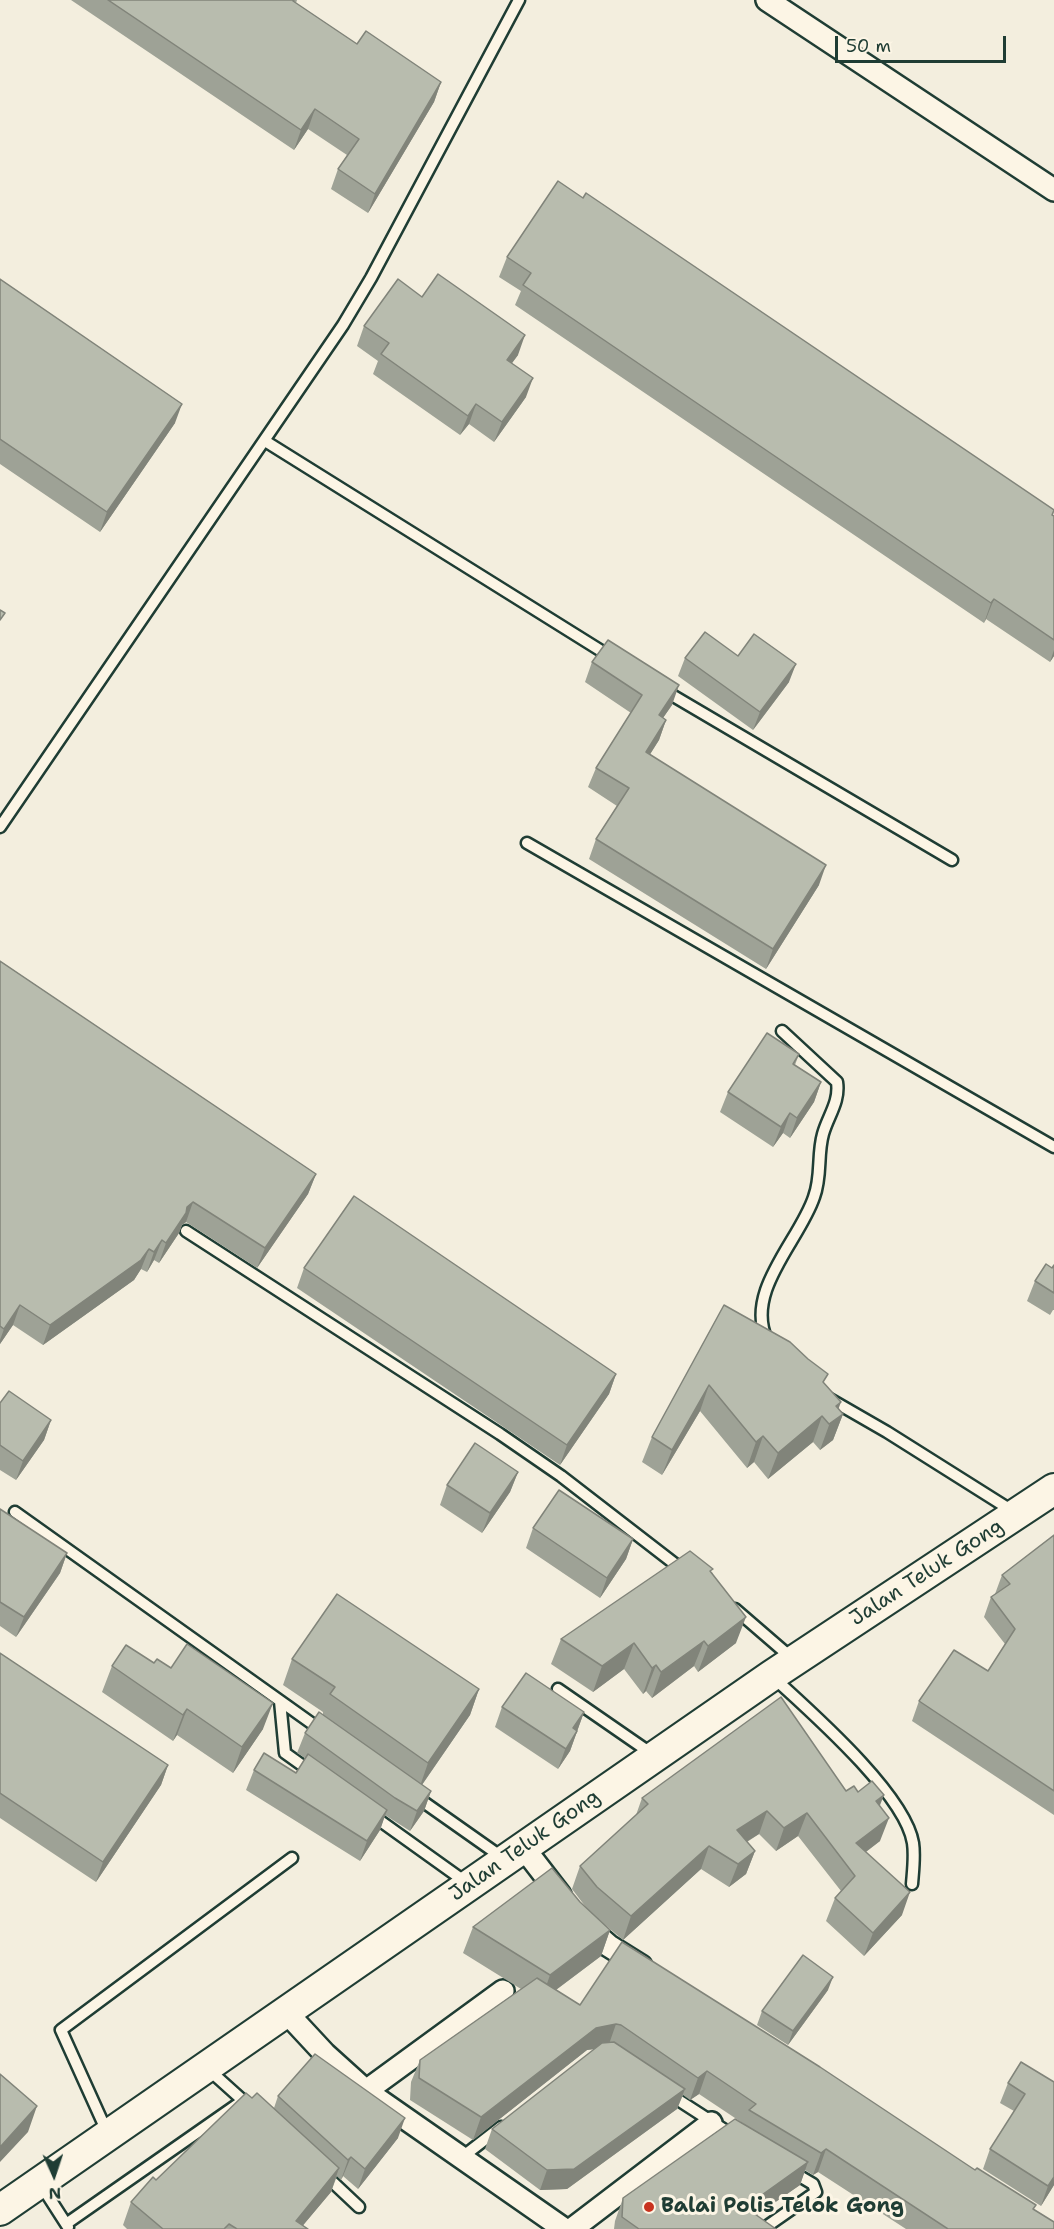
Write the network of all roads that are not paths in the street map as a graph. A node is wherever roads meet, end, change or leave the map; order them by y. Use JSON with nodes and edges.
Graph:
{"nodes":[{"id":1,"x":519,"y":0,"type":"edge"},
{"id":2,"x":767,"y":0,"type":"edge"},
{"id":3,"x":1054,"y":190,"type":"edge"},
{"id":4,"x":265,"y":441,"type":"junction"},
{"id":5,"x":623,"y":665,"type":"edge"},
{"id":6,"x":653,"y":684,"type":"edge"},
{"id":7,"x":0,"y":827,"type":"edge"},
{"id":8,"x":527,"y":843,"type":"dead end"},
{"id":9,"x":952,"y":860,"type":"dead end"},
{"id":10,"x":782,"y":1031,"type":"dead end"},
{"id":11,"x":1054,"y":1147,"type":"edge"},
{"id":12,"x":186,"y":1231,"type":"edge"},
{"id":13,"x":773,"y":1349,"type":"edge"},
{"id":14,"x":815,"y":1390,"type":"edge"},
{"id":15,"x":1054,"y":1489,"type":"edge"},
{"id":16,"x":15,"y":1512,"type":"dead end"},
{"id":17,"x":1016,"y":1514,"type":"junction"},
{"id":18,"x":697,"y":1580,"type":"edge"},
{"id":19,"x":723,"y":1600,"type":"edge"},
{"id":20,"x":783,"y":1668,"type":"junction"},
{"id":21,"x":558,"y":1689,"type":"dead end"},
{"id":22,"x":280,"y":1701,"type":"junction"},
{"id":23,"x":329,"y":1736,"type":"edge"},
{"id":24,"x":655,"y":1756,"type":"junction"},
{"id":25,"x":324,"y":1781,"type":"edge"},
{"id":26,"x":408,"y":1791,"type":"edge"},
{"id":27,"x":363,"y":1808,"type":"edge"},
{"id":28,"x":515,"y":1853,"type":"junction"},
{"id":29,"x":292,"y":1858,"type":"dead end"},
{"id":30,"x":470,"y":1884,"type":"junction"},
{"id":31,"x":912,"y":1884,"type":"dead end"},
{"id":32,"x":660,"y":1978,"type":"edge"},
{"id":33,"x":503,"y":1991,"type":"dead end"},
{"id":34,"x":286,"y":2012,"type":"junction"},
{"id":35,"x":206,"y":2067,"type":"junction"},
{"id":36,"x":655,"y":2085,"type":"edge"},
{"id":37,"x":366,"y":2091,"type":"junction"},
{"id":38,"x":243,"y":2101,"type":"junction"},
{"id":39,"x":260,"y":2116,"type":"edge"},
{"id":40,"x":508,"y":2121,"type":"edge"},
{"id":41,"x":711,"y":2123,"type":"junction"},
{"id":42,"x":108,"y":2135,"type":"junction"},
{"id":43,"x":742,"y":2141,"type":"edge"},
{"id":44,"x":461,"y":2158,"type":"junction"},
{"id":45,"x":782,"y":2166,"type":"edge"},
{"id":46,"x":318,"y":2169,"type":"edge"},
{"id":47,"x":39,"y":2182,"type":"junction"},
{"id":48,"x":360,"y":2207,"type":"dead end"},
{"id":49,"x":0,"y":2210,"type":"edge"},
{"id":50,"x":68,"y":2226,"type":"edge"},
{"id":51,"x":564,"y":2229,"type":"edge"},
{"id":52,"x":572,"y":2229,"type":"edge"},
{"id":53,"x":764,"y":2229,"type":"edge"}],
"edges":[{"from":1,"to":4,"type":"lane"},
{"from":2,"to":3,"type":"street"},
{"from":4,"to":5,"type":"lane"},
{"from":4,"to":7,"type":"lane"},
{"from":6,"to":9,"type":"lane"},
{"from":8,"to":11,"type":"lane"},
{"from":10,"to":13,"type":"lane"},
{"from":12,"to":18,"type":"lane"},
{"from":14,"to":17,"type":"lane"},
{"from":15,"to":17,"type":"street","name":"Jalan Teluk Gong"},
{"from":16,"to":22,"type":"lane"},
{"from":17,"to":20,"type":"street","name":"Jalan Teluk Gong"},
{"from":19,"to":20,"type":"lane"},
{"from":20,"to":24,"type":"street","name":"Jalan Teluk Gong"},
{"from":20,"to":31,"type":"lane"},
{"from":21,"to":24,"type":"lane"},
{"from":22,"to":23,"type":"lane"},
{"from":22,"to":25,"type":"lane"},
{"from":24,"to":28,"type":"street","name":"Jalan Teluk Gong"},
{"from":26,"to":28,"type":"lane"},
{"from":27,"to":30,"type":"lane"},
{"from":28,"to":30,"type":"street","name":"Jalan Teluk Gong"},
{"from":28,"to":32,"type":"street"},
{"from":29,"to":42,"type":"lane"},
{"from":30,"to":34,"type":"street","name":"Jalan Teluk Gong"},
{"from":33,"to":37,"type":"street"},
{"from":34,"to":35,"type":"street","name":"Jalan Teluk Gong"},
{"from":34,"to":37,"type":"street"},
{"from":35,"to":38,"type":"lane"},
{"from":35,"to":42,"type":"street","name":"Jalan Teluk Gong"},
{"from":36,"to":41,"type":"lane"},
{"from":37,"to":44,"type":"street"},
{"from":38,"to":39,"type":"lane"},
{"from":38,"to":50,"type":"lane"},
{"from":40,"to":44,"type":"lane"},
{"from":41,"to":43,"type":"lane"},
{"from":41,"to":52,"type":"street"},
{"from":42,"to":47,"type":"street","name":"Jalan Teluk Gong"},
{"from":44,"to":51,"type":"street"},
{"from":45,"to":53,"type":"lane"},
{"from":46,"to":48,"type":"lane"},
{"from":47,"to":49,"type":"street","name":"Jalan Teluk Gong"},
{"from":47,"to":50,"type":"lane"}]}
